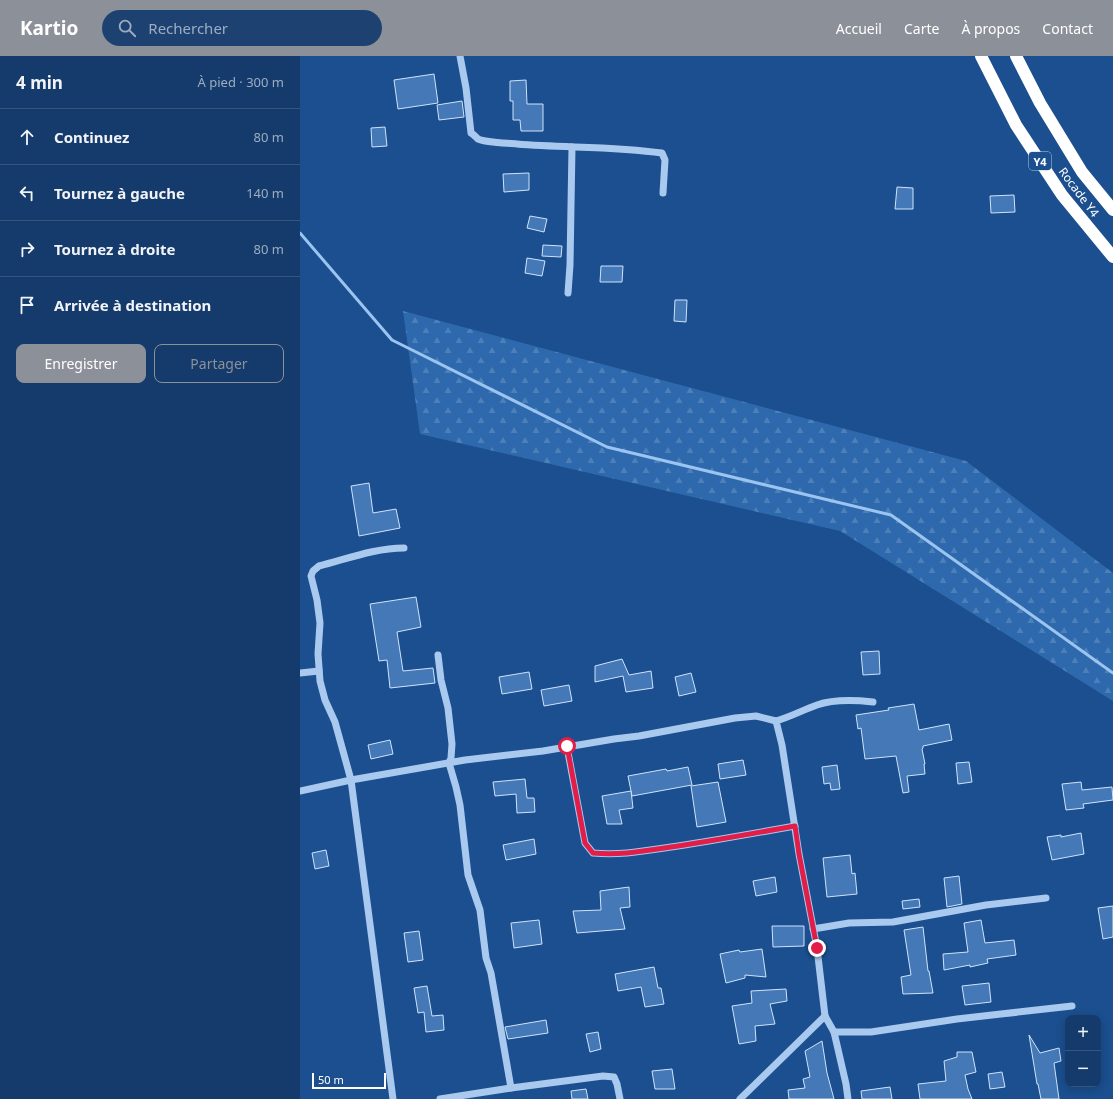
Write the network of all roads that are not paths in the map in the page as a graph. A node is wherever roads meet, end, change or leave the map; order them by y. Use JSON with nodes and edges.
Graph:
{"nodes":[{"id":1,"x":460,"y":56,"type":"edge"},
{"id":2,"x":981,"y":56,"type":"edge"},
{"id":3,"x":1016,"y":56,"type":"edge"},
{"id":4,"x":572,"y":147,"type":"junction"},
{"id":5,"x":663,"y":193,"type":"dead end"},
{"id":6,"x":1113,"y":210,"type":"edge"},
{"id":7,"x":1113,"y":257,"type":"edge"},
{"id":8,"x":568,"y":293,"type":"dead end"},
{"id":9,"x":404,"y":548,"type":"dead end"},
{"id":10,"x":438,"y":655,"type":"dead end"},
{"id":11,"x":319,"y":671,"type":"junction"},
{"id":12,"x":300,"y":673,"type":"edge"},
{"id":13,"x":873,"y":702,"type":"dead end"},
{"id":14,"x":776,"y":721,"type":"junction"},
{"id":15,"x":567,"y":746,"type":"junction"},
{"id":16,"x":449,"y":763,"type":"junction"},
{"id":17,"x":351,"y":780,"type":"junction"},
{"id":18,"x":300,"y":791,"type":"edge"},
{"id":19,"x":795,"y":826,"type":"junction"},
{"id":20,"x":1046,"y":898,"type":"dead end"},
{"id":21,"x":813,"y":929,"type":"junction"},
{"id":22,"x":1072,"y":1006,"type":"dead end"},
{"id":23,"x":825,"y":1016,"type":"junction"},
{"id":24,"x":834,"y":1032,"type":"junction"},
{"id":25,"x":511,"y":1088,"type":"junction"},
{"id":26,"x":393,"y":1099,"type":"edge"},
{"id":27,"x":440,"y":1099,"type":"edge"},
{"id":28,"x":620,"y":1099,"type":"edge"},
{"id":29,"x":740,"y":1099,"type":"edge"},
{"id":30,"x":848,"y":1099,"type":"edge"}],
"edges":[{"from":1,"to":4,"type":"street"},
{"from":2,"to":7,"type":"highway","name":"Rocade Y4","number":"Y4"},
{"from":3,"to":6,"type":"highway","name":"Rocade Y4","number":"Y4"},
{"from":4,"to":5,"type":"street"},
{"from":4,"to":8,"type":"street"},
{"from":9,"to":11,"type":"street"},
{"from":10,"to":16,"type":"street"},
{"from":11,"to":12,"type":"street"},
{"from":11,"to":17,"type":"street"},
{"from":13,"to":14,"type":"street"},
{"from":14,"to":15,"type":"street"},
{"from":14,"to":19,"type":"street"},
{"from":15,"to":16,"type":"street"},
{"from":15,"to":19,"type":"street"},
{"from":16,"to":17,"type":"street"},
{"from":16,"to":25,"type":"street"},
{"from":17,"to":18,"type":"street"},
{"from":17,"to":26,"type":"street"},
{"from":19,"to":21,"type":"street"},
{"from":20,"to":21,"type":"street"},
{"from":21,"to":23,"type":"street"},
{"from":22,"to":24,"type":"street"},
{"from":23,"to":24,"type":"street"},
{"from":23,"to":29,"type":"street"},
{"from":24,"to":30,"type":"street"},
{"from":25,"to":27,"type":"street"},
{"from":25,"to":28,"type":"street"}]}
